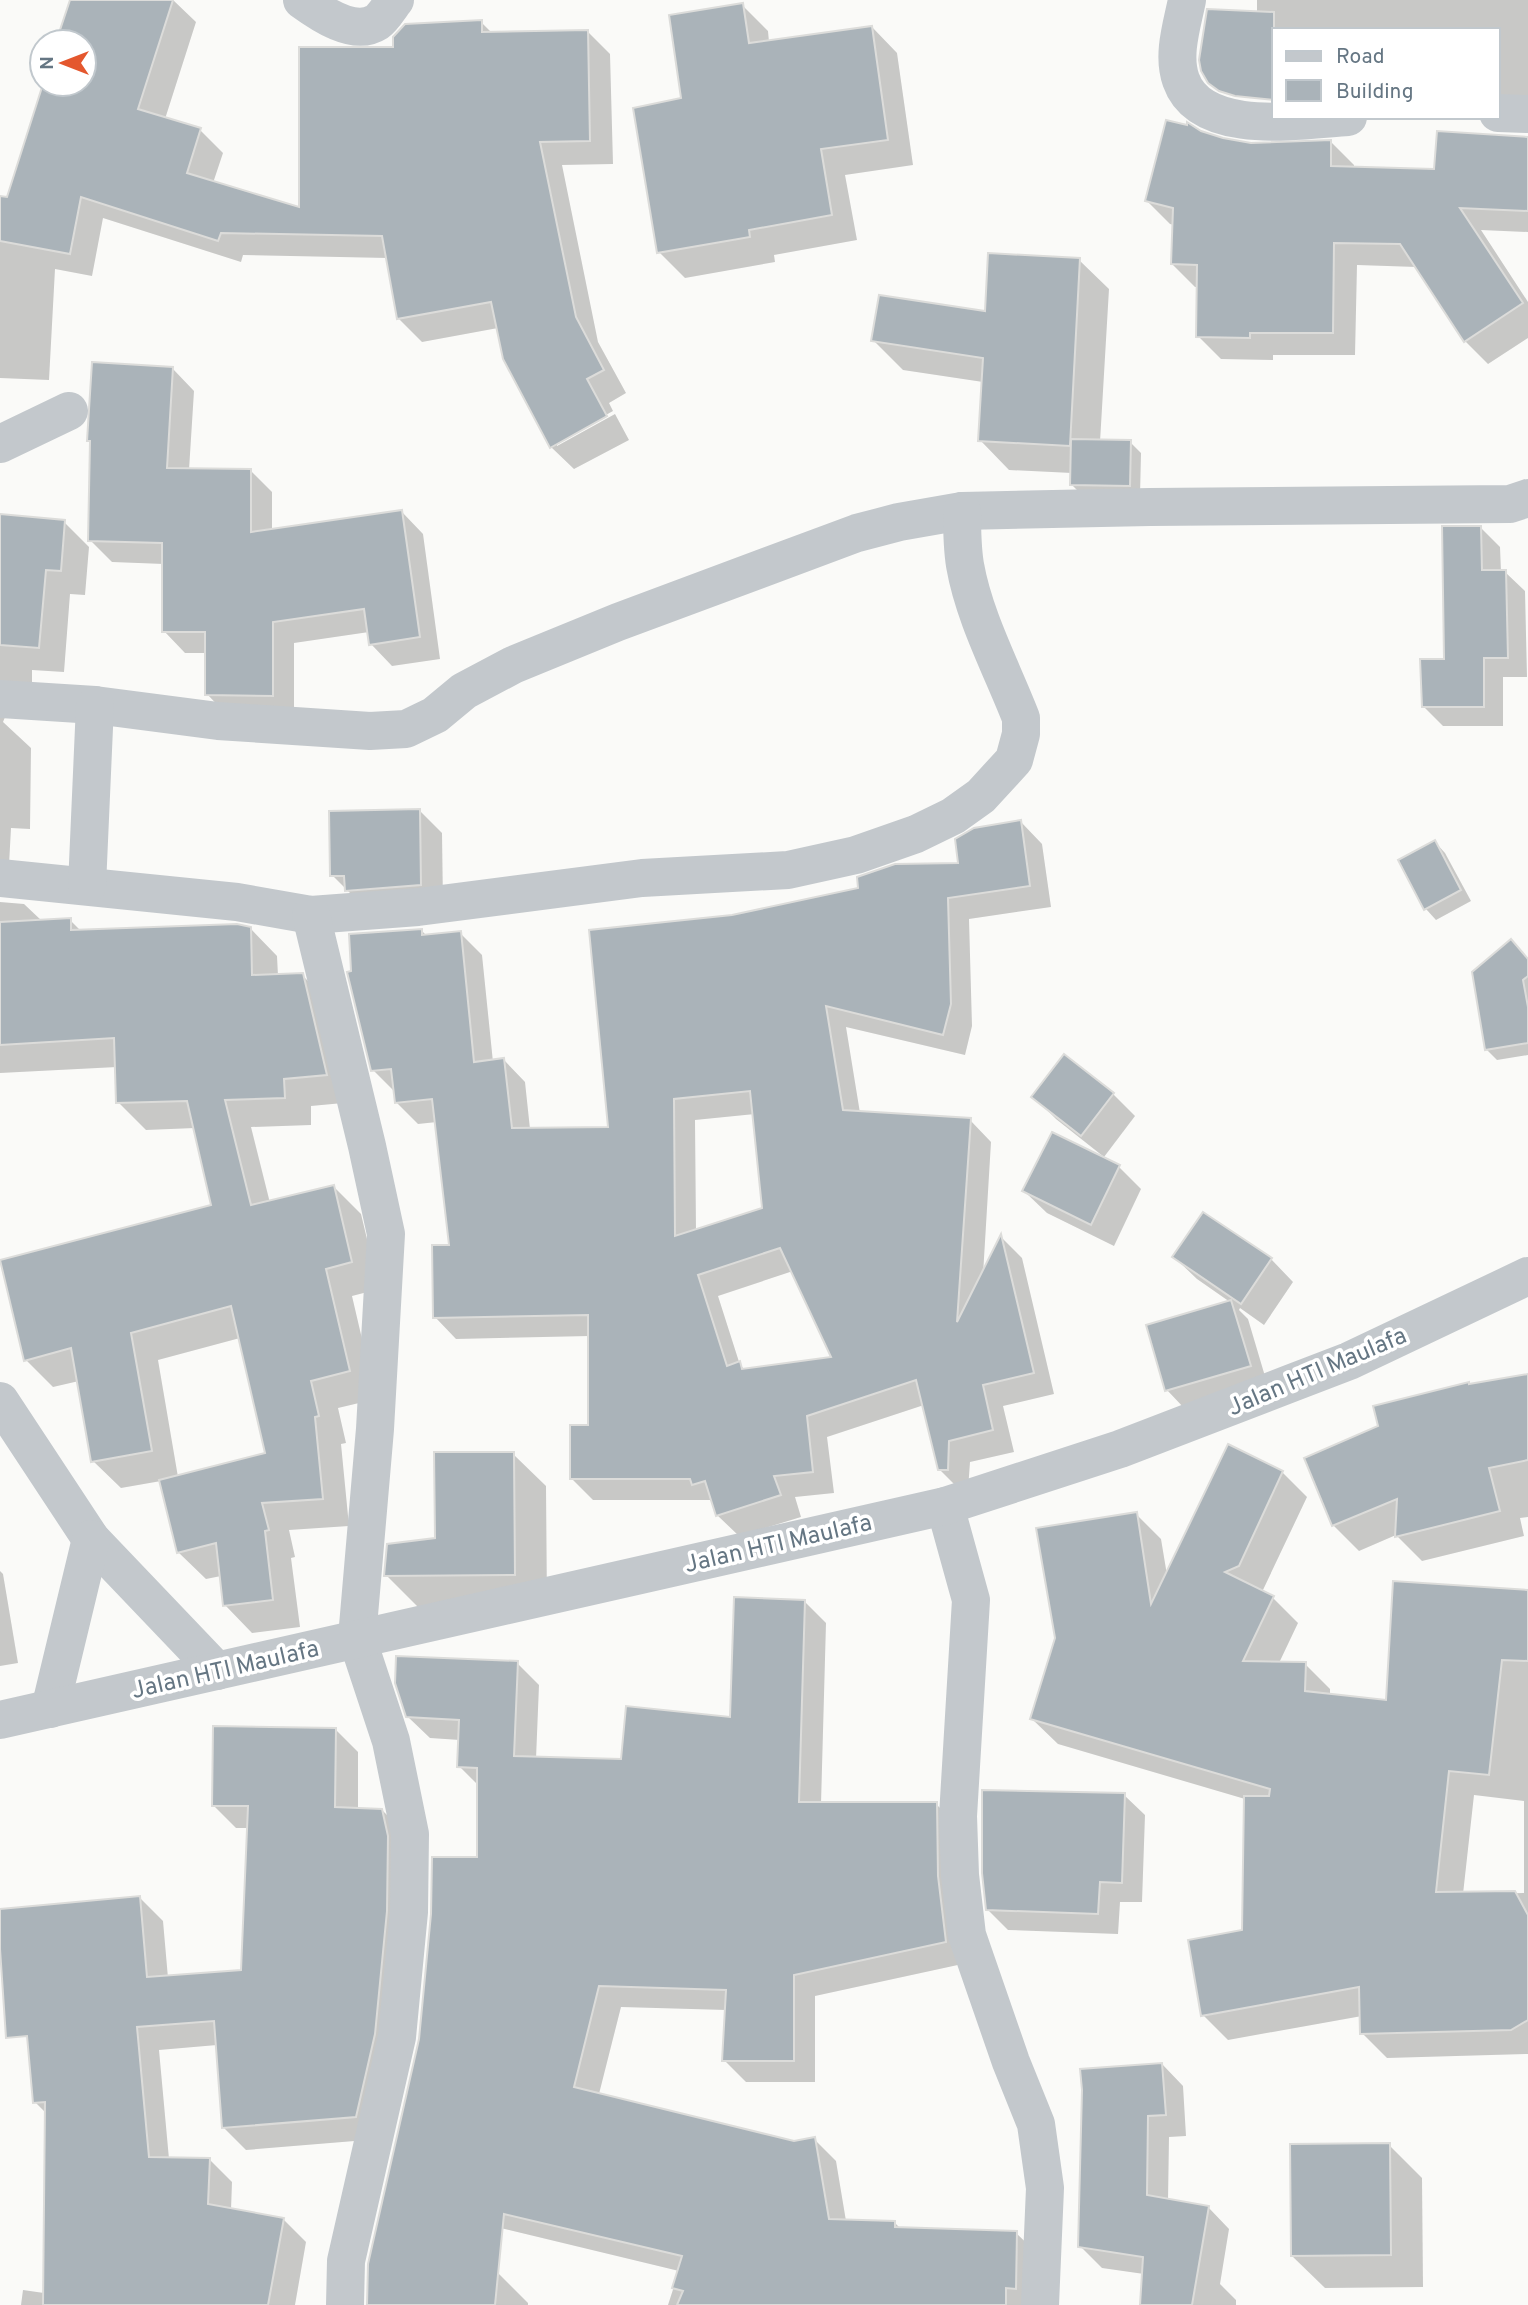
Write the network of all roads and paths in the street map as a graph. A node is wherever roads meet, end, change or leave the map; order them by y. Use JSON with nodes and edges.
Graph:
{"nodes":[{"id":1,"x":302,"y":0,"type":"edge"},
{"id":2,"x":395,"y":0,"type":"edge"},
{"id":3,"x":1187,"y":0,"type":"edge"},
{"id":4,"x":1500,"y":113,"type":"edge"},
{"id":5,"x":1528,"y":114,"type":"edge"},
{"id":6,"x":1318,"y":119,"type":"edge"},
{"id":7,"x":69,"y":411,"type":"dead end"},
{"id":8,"x":0,"y":444,"type":"edge"},
{"id":9,"x":1528,"y":498,"type":"edge"},
{"id":10,"x":962,"y":511,"type":"junction"},
{"id":11,"x":0,"y":699,"type":"edge"},
{"id":12,"x":95,"y":705,"type":"junction"},
{"id":13,"x":0,"y":878,"type":"edge"},
{"id":14,"x":87,"y":886,"type":"junction"},
{"id":15,"x":311,"y":915,"type":"junction"},
{"id":16,"x":1525,"y":1283,"type":"edge"},
{"id":17,"x":0,"y":1401,"type":"edge"},
{"id":18,"x":945,"y":1506,"type":"junction"},
{"id":19,"x":91,"y":1539,"type":"junction"},
{"id":20,"x":357,"y":1638,"type":"junction"},
{"id":21,"x":217,"y":1671,"type":"junction"},
{"id":22,"x":50,"y":1709,"type":"junction"},
{"id":23,"x":0,"y":1720,"type":"edge"},
{"id":24,"x":345,"y":2305,"type":"edge"},
{"id":25,"x":1040,"y":2305,"type":"edge"}],
"edges":[{"from":1,"to":2,"type":"street"},
{"from":3,"to":6,"type":"street"},
{"from":4,"to":5,"type":"street"},
{"from":7,"to":8,"type":"street"},
{"from":9,"to":10,"type":"street"},
{"from":10,"to":12,"type":"street"},
{"from":10,"to":15,"type":"street"},
{"from":11,"to":12,"type":"street"},
{"from":12,"to":14,"type":"street"},
{"from":13,"to":14,"type":"street"},
{"from":14,"to":15,"type":"street"},
{"from":15,"to":20,"type":"street"},
{"from":16,"to":18,"type":"street","name":"Jalan HTI Maulafa"},
{"from":17,"to":19,"type":"street"},
{"from":18,"to":20,"type":"street","name":"Jalan HTI Maulafa"},
{"from":18,"to":25,"type":"street"},
{"from":19,"to":21,"type":"street"},
{"from":19,"to":22,"type":"street"},
{"from":20,"to":21,"type":"street","name":"Jalan HTI Maulafa"},
{"from":20,"to":24,"type":"street"},
{"from":21,"to":22,"type":"street","name":"Jalan HTI Maulafa"},
{"from":22,"to":23,"type":"street","name":"Jalan HTI Maulafa"}]}
